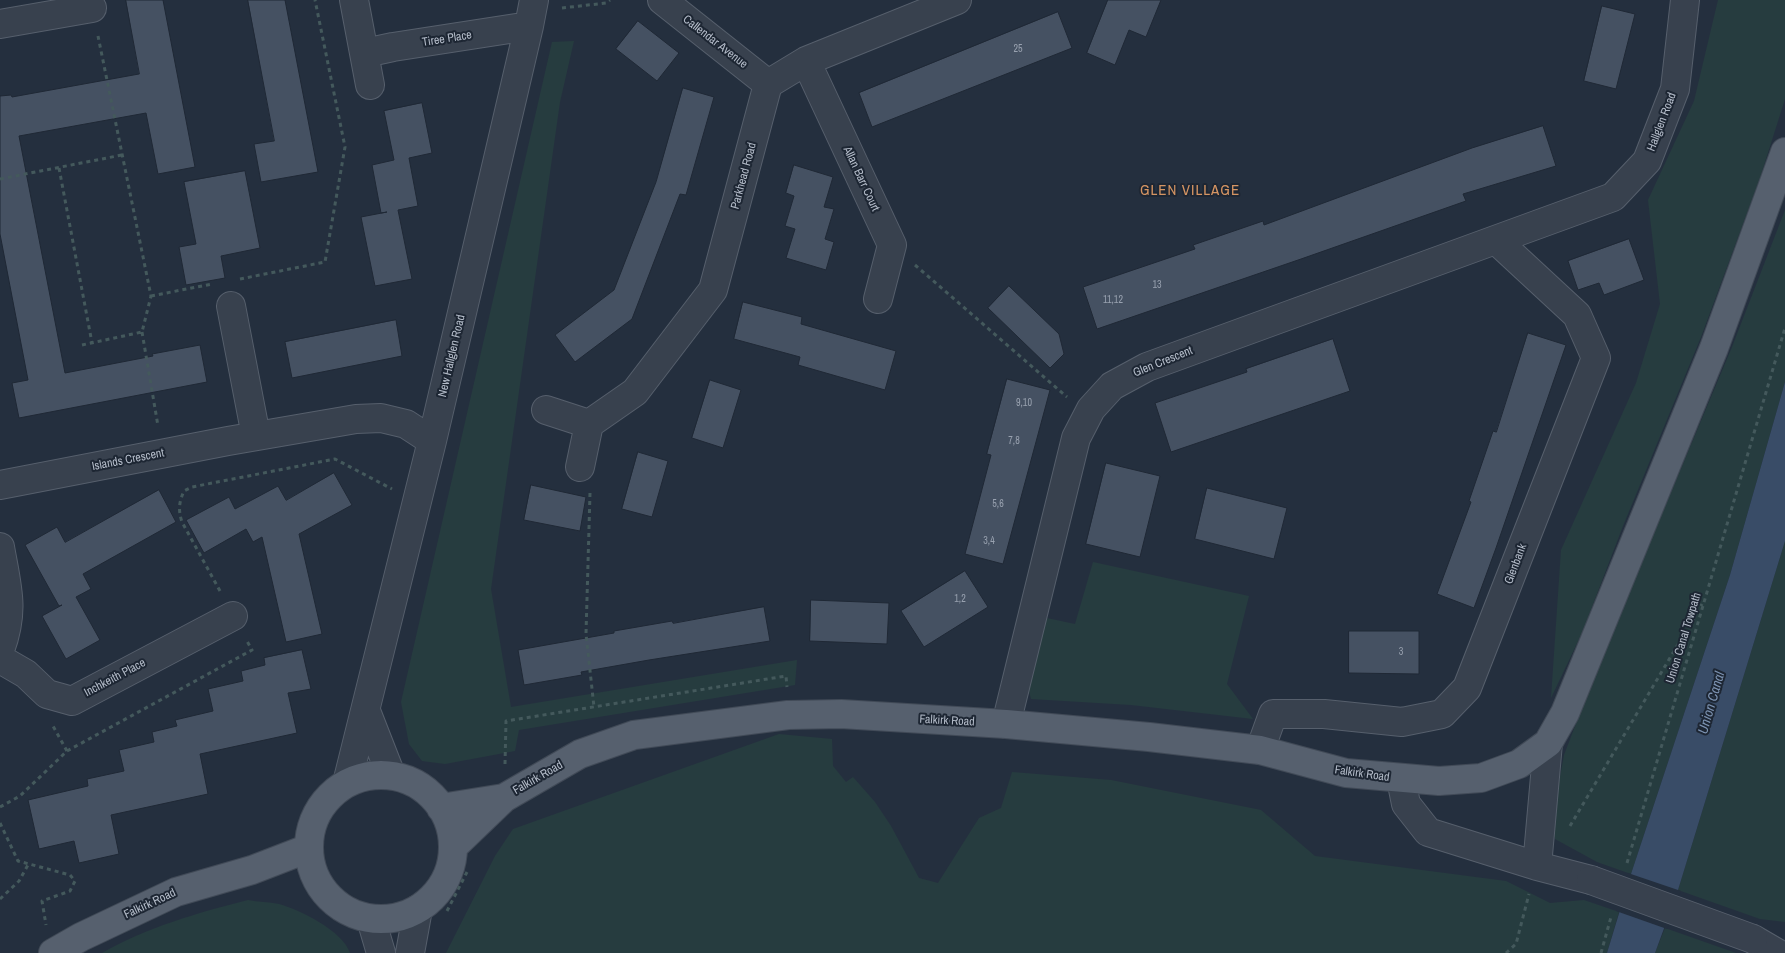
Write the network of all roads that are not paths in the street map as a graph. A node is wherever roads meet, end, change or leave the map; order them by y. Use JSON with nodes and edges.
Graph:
{"nodes":[{"id":1,"x":354,"y":0,"type":"edge"},
{"id":2,"x":662,"y":0,"type":"edge"},
{"id":3,"x":958,"y":0,"type":"edge"},
{"id":4,"x":1685,"y":0,"type":"edge"},
{"id":5,"x":92,"y":8,"type":"road end"},
{"id":6,"x":532,"y":13,"type":"edge"},
{"id":7,"x":0,"y":24,"type":"edge"},
{"id":8,"x":364,"y":53,"type":"junction"},
{"id":9,"x":806,"y":62,"type":"junction"},
{"id":10,"x":768,"y":84,"type":"junction"},
{"id":11,"x":370,"y":85,"type":"dead end"},
{"id":12,"x":1785,"y":152,"type":"edge"},
{"id":13,"x":1496,"y":240,"type":"junction"},
{"id":14,"x":878,"y":299,"type":"dead end"},
{"id":15,"x":231,"y":306,"type":"dead end"},
{"id":16,"x":546,"y":410,"type":"dead end"},
{"id":17,"x":589,"y":424,"type":"junction"},
{"id":18,"x":256,"y":436,"type":"junction"},
{"id":19,"x":432,"y":441,"type":"junction"},
{"id":20,"x":585,"y":475,"type":"road end"},
{"id":21,"x":0,"y":485,"type":"edge"},
{"id":22,"x":0,"y":546,"type":"edge"},
{"id":23,"x":233,"y":616,"type":"road end"},
{"id":24,"x":0,"y":650,"type":"edge"},
{"id":25,"x":0,"y":659,"type":"edge"},
{"id":26,"x":366,"y":711,"type":"junction"},
{"id":27,"x":1006,"y":724,"type":"junction"},
{"id":28,"x":1548,"y":743,"type":"junction"},
{"id":29,"x":1260,"y":750,"type":"junction"},
{"id":30,"x":391,"y":775,"type":"junction"},
{"id":31,"x":1401,"y":779,"type":"junction"},
{"id":32,"x":346,"y":783,"type":"junction"},
{"id":33,"x":504,"y":798,"type":"junction"},
{"id":34,"x":441,"y":808,"type":"junction"},
{"id":35,"x":453,"y":847,"type":"junction"},
{"id":36,"x":309,"y":848,"type":"junction"},
{"id":37,"x":1537,"y":866,"type":"junction"},
{"id":38,"x":252,"y":870,"type":"junction"},
{"id":39,"x":315,"y":878,"type":"junction"},
{"id":40,"x":418,"y":909,"type":"junction"},
{"id":41,"x":372,"y":919,"type":"junction"},
{"id":42,"x":53,"y":953,"type":"edge"},
{"id":43,"x":382,"y":953,"type":"edge"},
{"id":44,"x":410,"y":953,"type":"edge"},
{"id":45,"x":1776,"y":953,"type":"edge"}],
"edges":[{"from":1,"to":8,"type":"street"},
{"from":2,"to":10,"type":"street","name":"Callendar Avenue"},
{"from":3,"to":9,"type":"street"},
{"from":4,"to":13,"type":"street","name":"Hallglen Road"},
{"from":5,"to":7,"type":"street"},
{"from":6,"to":8,"type":"street","name":"Tiree Place"},
{"from":6,"to":19,"type":"street","name":"New Hallglen Road"},
{"from":8,"to":11,"type":"street"},
{"from":9,"to":10,"type":"street"},
{"from":9,"to":14,"type":"street","name":"Allan Barr Court"},
{"from":10,"to":17,"type":"street","name":"Parkhead Road"},
{"from":12,"to":28,"type":"main road"},
{"from":13,"to":27,"type":"street","name":"Glen Crescent"},
{"from":13,"to":29,"type":"street","name":"Glenbank"},
{"from":15,"to":18,"type":"street"},
{"from":16,"to":17,"type":"street"},
{"from":17,"to":20,"type":"street"},
{"from":18,"to":19,"type":"street","name":"Islands Crescent"},
{"from":18,"to":21,"type":"street","name":"Islands Crescent"},
{"from":19,"to":26,"type":"street","name":"New Hallglen Road"},
{"from":22,"to":24,"type":"street"},
{"from":23,"to":25,"type":"street","name":"Inchkeith Place"},
{"from":26,"to":30,"type":"street"},
{"from":26,"to":32,"type":"street","name":"New Hallglen Road"},
{"from":27,"to":29,"type":"main road","name":"Falkirk Road"},
{"from":27,"to":33,"type":"main road","name":"Falkirk Road"},
{"from":28,"to":31,"type":"main road","name":"Falkirk Road"},
{"from":28,"to":37,"type":"street"},
{"from":29,"to":31,"type":"main road","name":"Falkirk Road"},
{"from":30,"to":32,"type":"main road"},
{"from":30,"to":34,"type":"main road"},
{"from":31,"to":37,"type":"street"},
{"from":32,"to":36,"type":"main road"},
{"from":33,"to":34,"type":"main road","name":"Falkirk Road"},
{"from":33,"to":35,"type":"main road","name":"Falkirk Road"},
{"from":34,"to":35,"type":"main road"},
{"from":35,"to":40,"type":"main road"},
{"from":36,"to":38,"type":"main road","name":"Falkirk Road"},
{"from":36,"to":39,"type":"main road"},
{"from":37,"to":45,"type":"street","bridge":true},
{"from":38,"to":39,"type":"main road","name":"Falkirk Road"},
{"from":38,"to":42,"type":"main road","name":"Falkirk Road"},
{"from":39,"to":41,"type":"main road"},
{"from":40,"to":41,"type":"main road"},
{"from":40,"to":44,"type":"street"},
{"from":41,"to":43,"type":"street"}]}
